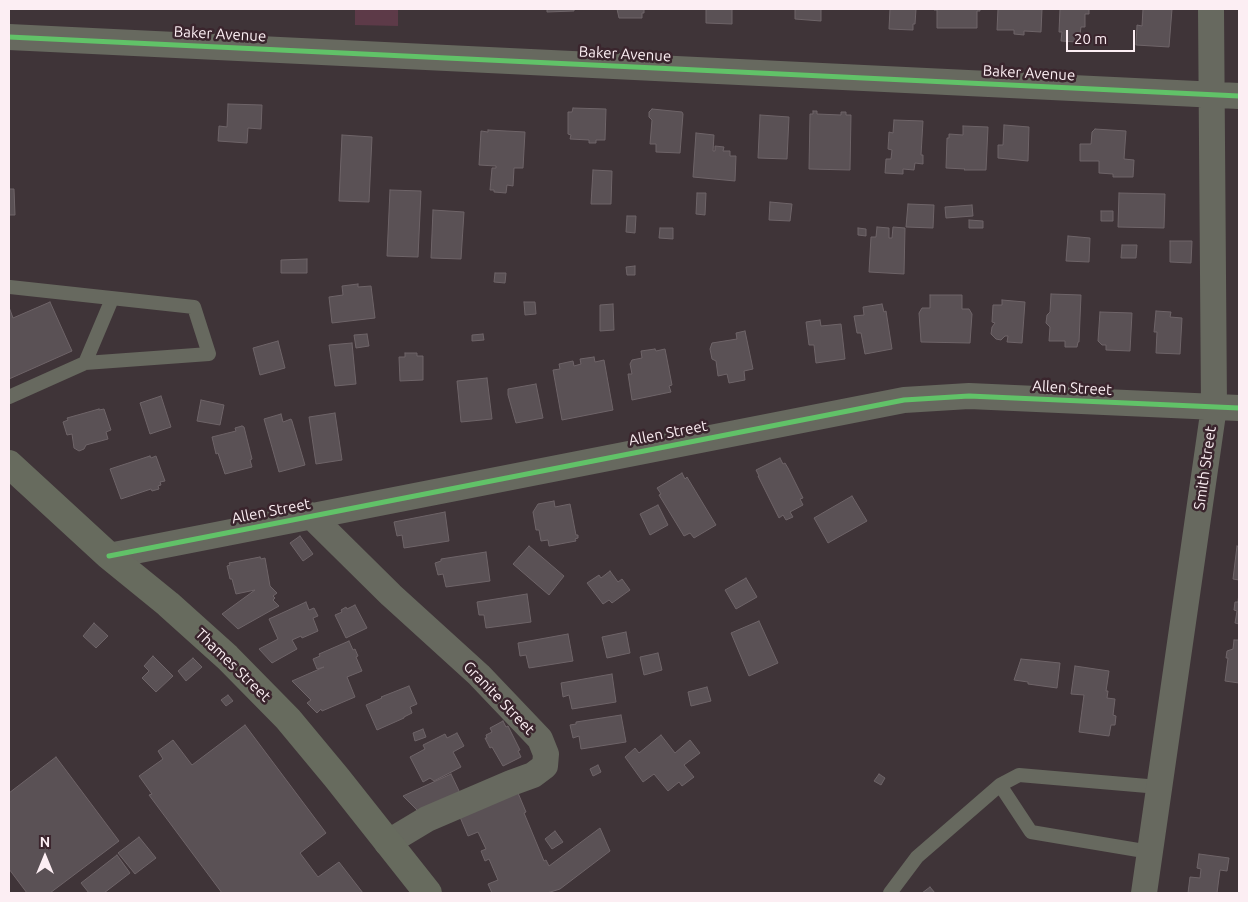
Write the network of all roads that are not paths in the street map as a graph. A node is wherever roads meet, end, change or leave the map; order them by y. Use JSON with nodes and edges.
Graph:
{"nodes":[{"id":1,"x":1211,"y":9,"type":"edge"},
{"id":2,"x":9,"y":37,"type":"edge"},
{"id":3,"x":1212,"y":95,"type":"junction"},
{"id":4,"x":1239,"y":96,"type":"edge"},
{"id":5,"x":10,"y":287,"type":"dead end"},
{"id":6,"x":112,"y":299,"type":"junction"},
{"id":7,"x":85,"y":362,"type":"junction"},
{"id":8,"x":9,"y":397,"type":"edge"},
{"id":9,"x":1214,"y":407,"type":"junction"},
{"id":10,"x":1239,"y":408,"type":"edge"},
{"id":11,"x":9,"y":464,"type":"edge"},
{"id":12,"x":310,"y":515,"type":"junction"},
{"id":13,"x":108,"y":556,"type":"junction"},
{"id":14,"x":1000,"y":786,"type":"junction"},
{"id":15,"x":1159,"y":787,"type":"junction"},
{"id":16,"x":387,"y":842,"type":"junction"},
{"id":17,"x":1150,"y":852,"type":"junction"},
{"id":18,"x":428,"y":893,"type":"edge"},
{"id":19,"x":890,"y":893,"type":"edge"},
{"id":20,"x":1144,"y":893,"type":"edge"}],
"edges":[{"from":1,"to":3,"type":"street","name":"Smith Street"},
{"from":2,"to":3,"type":"street","name":"Baker Avenue"},
{"from":3,"to":4,"type":"street","name":"Baker Avenue"},
{"from":3,"to":9,"type":"street","name":"Smith Street"},
{"from":5,"to":6,"type":"lane"},
{"from":6,"to":7,"type":"lane"},
{"from":6,"to":7,"type":"lane"},
{"from":7,"to":8,"type":"lane"},
{"from":9,"to":10,"type":"street","name":"Allen Street"},
{"from":9,"to":12,"type":"street","name":"Allen Street"},
{"from":9,"to":15,"type":"street","name":"Smith Street"},
{"from":11,"to":13,"type":"street","name":"Thames Street"},
{"from":12,"to":13,"type":"street","name":"Allen Street"},
{"from":12,"to":16,"type":"street","name":"Granite Street"},
{"from":13,"to":16,"type":"street","name":"Thames Street"},
{"from":14,"to":15,"type":"lane"},
{"from":14,"to":17,"type":"lane"},
{"from":14,"to":19,"type":"lane"},
{"from":15,"to":17,"type":"street","name":"Smith Street"},
{"from":16,"to":18,"type":"street","name":"Thames Street"},
{"from":17,"to":20,"type":"street","name":"Smith Street"}]}
